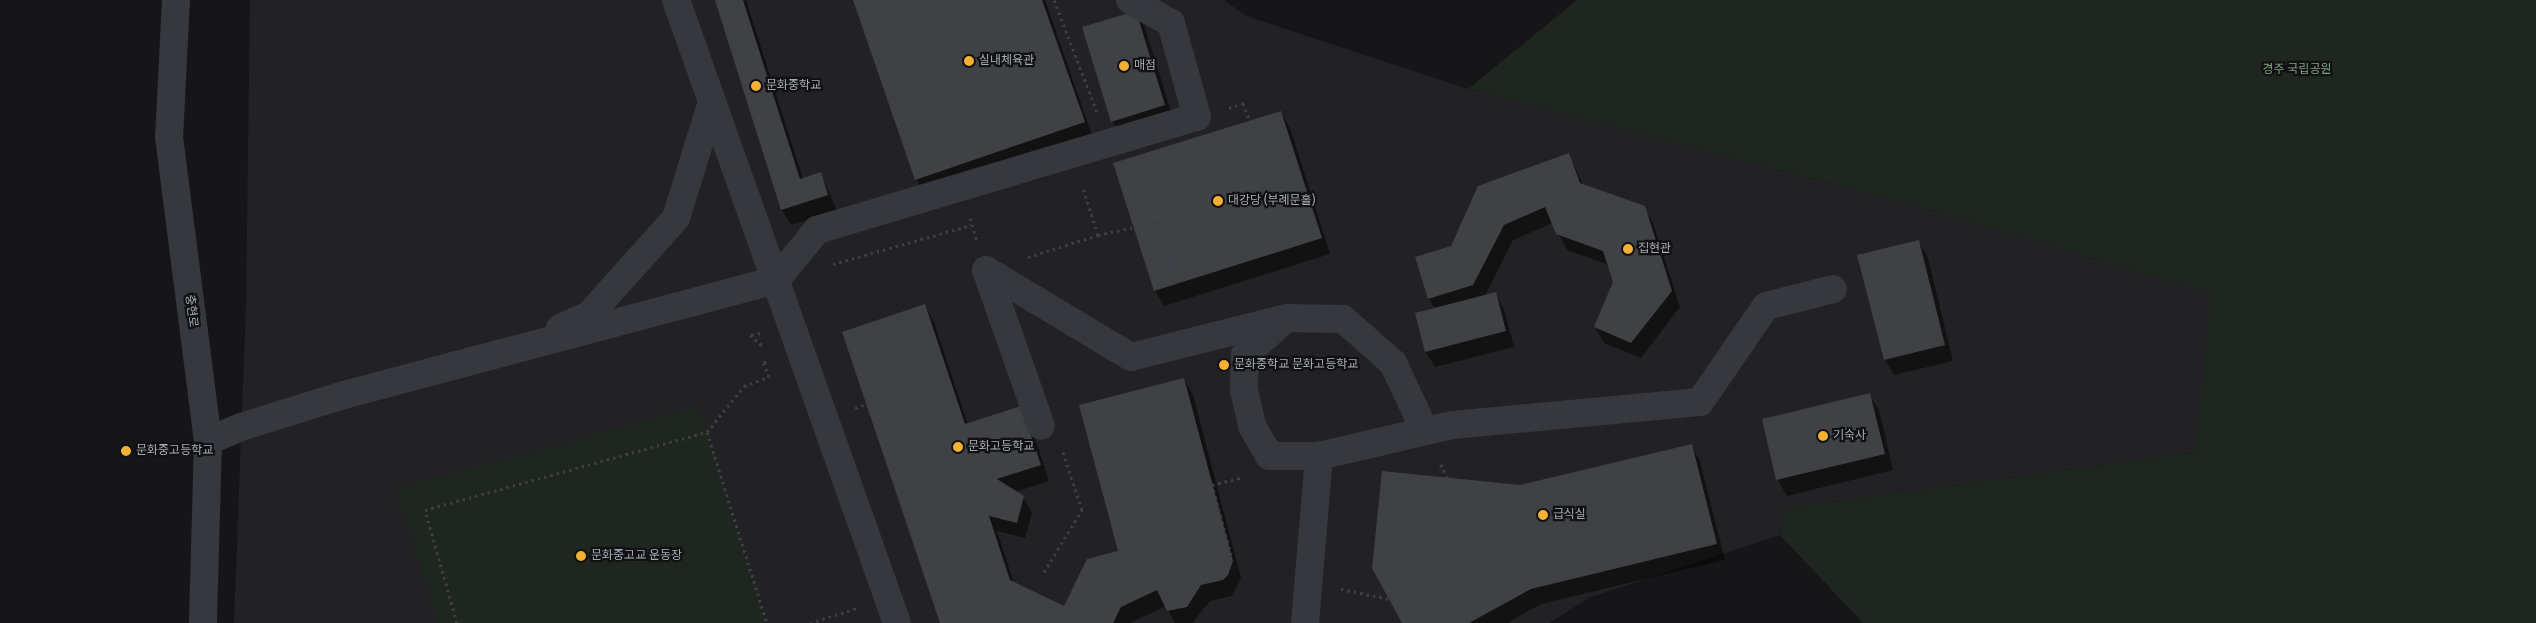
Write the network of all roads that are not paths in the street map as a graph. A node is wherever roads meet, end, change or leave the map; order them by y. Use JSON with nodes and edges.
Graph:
{"nodes":[{"id":1,"x":176,"y":0,"type":"edge"},
{"id":2,"x":676,"y":0,"type":"edge"},
{"id":3,"x":1130,"y":0,"type":"edge"},
{"id":4,"x":712,"y":102,"type":"junction"},
{"id":5,"x":776,"y":280,"type":"junction"},
{"id":6,"x":1833,"y":289,"type":"dead end"},
{"id":7,"x":1286,"y":318,"type":"junction"},
{"id":8,"x":501,"y":356,"type":"junction"},
{"id":9,"x":1041,"y":426,"type":"road end"},
{"id":10,"x":1425,"y":432,"type":"junction"},
{"id":11,"x":208,"y":442,"type":"junction"},
{"id":12,"x":1319,"y":456,"type":"junction"},
{"id":13,"x":893,"y":611,"type":"edge"},
{"id":14,"x":203,"y":623,"type":"edge"},
{"id":15,"x":1305,"y":623,"type":"edge"}],
"edges":[{"from":1,"to":11,"type":"street","name":"충현로"},
{"from":2,"to":4,"type":"street"},
{"from":3,"to":5,"type":"street"},
{"from":4,"to":5,"type":"street"},
{"from":4,"to":8,"type":"street"},
{"from":5,"to":8,"type":"street"},
{"from":5,"to":13,"type":"street"},
{"from":6,"to":10,"type":"street"},
{"from":7,"to":9,"type":"street"},
{"from":7,"to":10,"type":"street"},
{"from":7,"to":12,"type":"street"},
{"from":8,"to":11,"type":"street"},
{"from":10,"to":12,"type":"street"},
{"from":11,"to":14,"type":"street","name":"충현로"},
{"from":12,"to":15,"type":"street"}]}
